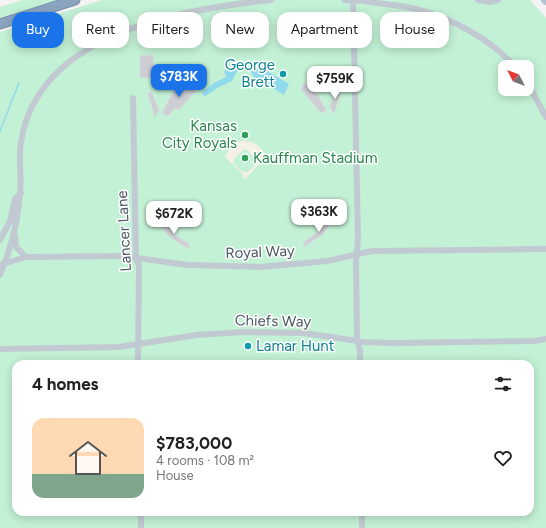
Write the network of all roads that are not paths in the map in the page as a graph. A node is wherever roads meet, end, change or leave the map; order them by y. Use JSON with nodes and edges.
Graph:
{"nodes":[{"id":1,"x":76,"y":0,"type":"edge"},
{"id":2,"x":271,"y":0,"type":"edge"},
{"id":3,"x":345,"y":0,"type":"edge"},
{"id":4,"x":353,"y":0,"type":"edge"},
{"id":5,"x":478,"y":0,"type":"edge"},
{"id":6,"x":498,"y":0,"type":"edge"},
{"id":7,"x":0,"y":24,"type":"edge"},
{"id":8,"x":507,"y":60,"type":"edge"},
{"id":9,"x":534,"y":95,"type":"edge"},
{"id":10,"x":133,"y":98,"type":"dead end"},
{"id":11,"x":546,"y":117,"type":"edge"},
{"id":12,"x":20,"y":193,"type":"junction"},
{"id":13,"x":15,"y":229,"type":"junction"},
{"id":14,"x":0,"y":240,"type":"edge"},
{"id":15,"x":546,"y":249,"type":"edge"},
{"id":16,"x":357,"y":255,"type":"junction"},
{"id":17,"x":26,"y":256,"type":"junction"},
{"id":18,"x":136,"y":259,"type":"junction"},
{"id":19,"x":3,"y":264,"type":"edge"},
{"id":20,"x":0,"y":276,"type":"edge"},
{"id":21,"x":546,"y":339,"type":"edge"},
{"id":22,"x":357,"y":340,"type":"junction"},
{"id":23,"x":139,"y":344,"type":"junction"},
{"id":24,"x":0,"y":349,"type":"edge"},
{"id":25,"x":138,"y":360,"type":"edge"},
{"id":26,"x":360,"y":360,"type":"edge"},
{"id":27,"x":140,"y":516,"type":"edge"},
{"id":28,"x":362,"y":516,"type":"edge"},
{"id":29,"x":141,"y":528,"type":"edge"},
{"id":30,"x":362,"y":528,"type":"edge"}],
"edges":[{"from":1,"to":7,"type":"highway"},
{"from":2,"to":12,"type":"street"},
{"from":3,"to":8,"type":"street","bridge":true},
{"from":4,"to":16,"type":"street"},
{"from":5,"to":6,"type":"street"},
{"from":9,"to":11,"type":"street"},
{"from":10,"to":18,"type":"street","name":"Lancer Lane"},
{"from":12,"to":13,"type":"street"},
{"from":12,"to":14,"type":"street"},
{"from":13,"to":17,"type":"street"},
{"from":13,"to":19,"type":"street"},
{"from":15,"to":16,"type":"street","name":"Royal Way"},
{"from":16,"to":18,"type":"street","name":"Royal Way"},
{"from":16,"to":22,"type":"street"},
{"from":17,"to":18,"type":"street","name":"Royal Way"},
{"from":17,"to":19,"type":"street","name":"Royal Way"},
{"from":18,"to":23,"type":"street","name":"Lancer Lane"},
{"from":19,"to":20,"type":"street"},
{"from":21,"to":22,"type":"street","name":"Chiefs Way"},
{"from":22,"to":23,"type":"street","name":"Chiefs Way"},
{"from":22,"to":26,"type":"street"},
{"from":23,"to":24,"type":"street","name":"Chiefs Way"},
{"from":23,"to":25,"type":"street","name":"Lancer Lane"},
{"from":27,"to":29,"type":"street"},
{"from":28,"to":30,"type":"street"}]}
